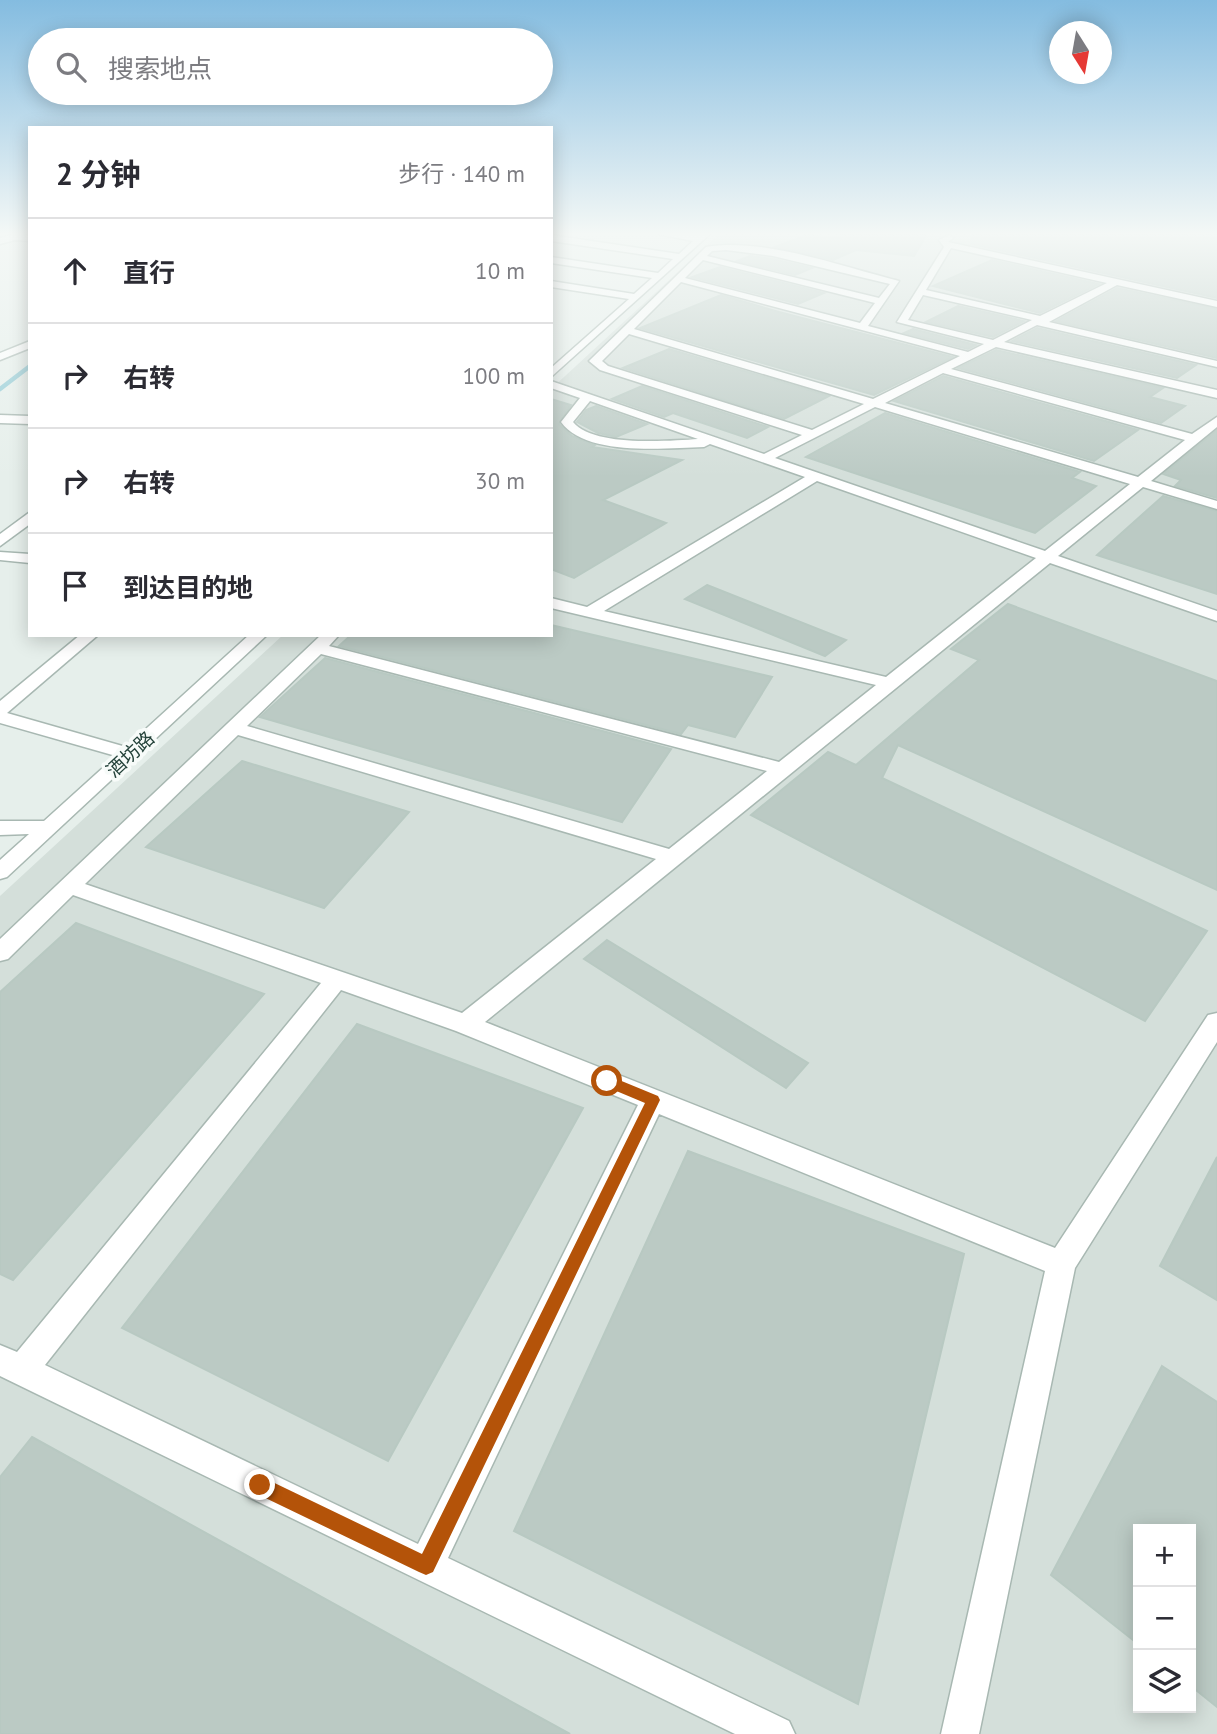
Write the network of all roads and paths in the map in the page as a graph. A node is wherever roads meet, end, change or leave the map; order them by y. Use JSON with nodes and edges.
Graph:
{"nodes":[{"id":1,"x":616,"y":315,"type":"edge"},
{"id":2,"x":643,"y":315,"type":"edge"},
{"id":3,"x":816,"y":315,"type":"edge"},
{"id":4,"x":872,"y":315,"type":"edge"},
{"id":5,"x":906,"y":315,"type":"edge"},
{"id":6,"x":1017,"y":315,"type":"edge"},
{"id":7,"x":1054,"y":315,"type":"edge"},
{"id":8,"x":1042,"y":321,"type":"junction"},
{"id":9,"x":862,"y":327,"type":"junction"},
{"id":10,"x":627,"y":330,"type":"junction"},
{"id":11,"x":997,"y":344,"type":"junction"},
{"id":12,"x":28,"y":345,"type":"edge"},
{"id":13,"x":972,"y":356,"type":"junction"},
{"id":14,"x":0,"y":357,"type":"edge"},
{"id":15,"x":943,"y":370,"type":"junction"},
{"id":16,"x":553,"y":372,"type":"edge"},
{"id":17,"x":1204,"y":373,"type":"edge"},
{"id":18,"x":553,"y":385,"type":"edge"},
{"id":19,"x":1217,"y":394,"type":"edge"},
{"id":20,"x":587,"y":397,"type":"junction"},
{"id":21,"x":875,"y":404,"type":"junction"},
{"id":22,"x":0,"y":419,"type":"edge"},
{"id":23,"x":28,"y":420,"type":"edge"},
{"id":24,"x":1217,"y":421,"type":"edge"},
{"id":25,"x":813,"y":435,"type":"junction"},
{"id":26,"x":1195,"y":439,"type":"junction"},
{"id":27,"x":717,"y":443,"type":"junction"},
{"id":28,"x":763,"y":459,"type":"junction"},
{"id":29,"x":815,"y":477,"type":"junction"},
{"id":30,"x":1140,"y":483,"type":"junction"},
{"id":31,"x":1217,"y":505,"type":"edge"},
{"id":32,"x":28,"y":518,"type":"edge"},
{"id":33,"x":0,"y":542,"type":"edge"},
{"id":34,"x":0,"y":556,"type":"edge"},
{"id":35,"x":1045,"y":558,"type":"junction"},
{"id":36,"x":28,"y":559,"type":"edge"},
{"id":37,"x":553,"y":603,"type":"edge"},
{"id":38,"x":590,"y":612,"type":"junction"},
{"id":39,"x":1217,"y":616,"type":"edge"},
{"id":40,"x":88,"y":637,"type":"edge"},
{"id":41,"x":257,"y":637,"type":"edge"},
{"id":42,"x":325,"y":642,"type":"edge"},
{"id":43,"x":890,"y":683,"type":"junction"},
{"id":44,"x":0,"y":710,"type":"edge"},
{"id":45,"x":0,"y":717,"type":"edge"},
{"id":46,"x":234,"y":728,"type":"junction"},
{"id":47,"x":130,"y":754,"type":"junction"},
{"id":48,"x":782,"y":769,"type":"junction"},
{"id":49,"x":51,"y":827,"type":"junction"},
{"id":50,"x":0,"y":828,"type":"edge"},
{"id":51,"x":672,"y":858,"type":"junction"},
{"id":52,"x":0,"y":872,"type":"edge"},
{"id":53,"x":69,"y":886,"type":"junction"},
{"id":54,"x":0,"y":953,"type":"edge"},
{"id":55,"x":337,"y":979,"type":"junction"},
{"id":56,"x":1217,"y":1022,"type":"edge"},
{"id":57,"x":466,"y":1024,"type":"junction"},
{"id":58,"x":653,"y":1100,"type":"junction"},
{"id":59,"x":1061,"y":1264,"type":"junction"},
{"id":60,"x":11,"y":1365,"type":"edge"},
{"id":61,"x":426,"y":1565,"type":"junction"},
{"id":62,"x":776,"y":1734,"type":"edge"},
{"id":63,"x":960,"y":1734,"type":"edge"}],
"edges":[{"from":1,"to":16,"type":"street"},
{"from":2,"to":10,"type":"street"},
{"from":3,"to":9,"type":"street"},
{"from":4,"to":9,"type":"street"},
{"from":5,"to":11,"type":"street"},
{"from":6,"to":8,"type":"street"},
{"from":7,"to":8,"type":"street"},
{"from":8,"to":11,"type":"street"},
{"from":8,"to":17,"type":"street"},
{"from":9,"to":13,"type":"street"},
{"from":10,"to":21,"type":"street"},
{"from":10,"to":25,"type":"street"},
{"from":11,"to":13,"type":"street"},
{"from":11,"to":17,"type":"street"},
{"from":12,"to":14,"type":"street"},
{"from":13,"to":15,"type":"street"},
{"from":15,"to":21,"type":"street"},
{"from":15,"to":26,"type":"street"},
{"from":17,"to":19,"type":"street"},
{"from":18,"to":20,"type":"street"},
{"from":20,"to":27,"type":"street"},
{"from":20,"to":27,"type":"street"},
{"from":21,"to":25,"type":"street"},
{"from":21,"to":30,"type":"street"},
{"from":22,"to":23,"type":"street"},
{"from":24,"to":26,"type":"street"},
{"from":25,"to":28,"type":"street"},
{"from":26,"to":30,"type":"street"},
{"from":27,"to":28,"type":"street"},
{"from":28,"to":29,"type":"street"},
{"from":29,"to":35,"type":"street"},
{"from":29,"to":38,"type":"street"},
{"from":30,"to":31,"type":"street"},
{"from":30,"to":35,"type":"street"},
{"from":32,"to":33,"type":"street"},
{"from":34,"to":36,"type":"street"},
{"from":35,"to":39,"type":"street"},
{"from":35,"to":43,"type":"street"},
{"from":37,"to":38,"type":"street"},
{"from":38,"to":43,"type":"street"},
{"from":40,"to":44,"type":"street"},
{"from":41,"to":47,"type":"street","name":"酒坊路"},
{"from":42,"to":46,"type":"street"},
{"from":42,"to":48,"type":"street"},
{"from":43,"to":48,"type":"street"},
{"from":45,"to":47,"type":"street"},
{"from":46,"to":51,"type":"street"},
{"from":46,"to":53,"type":"street"},
{"from":47,"to":49,"type":"street","name":"酒坊路"},
{"from":48,"to":51,"type":"street"},
{"from":49,"to":50,"type":"street"},
{"from":49,"to":52,"type":"street","name":"酒坊路"},
{"from":51,"to":57,"type":"street"},
{"from":53,"to":54,"type":"street"},
{"from":53,"to":55,"type":"street"},
{"from":55,"to":57,"type":"street"},
{"from":55,"to":60,"type":"street"},
{"from":56,"to":59,"type":"street"},
{"from":57,"to":58,"type":"street"},
{"from":58,"to":59,"type":"street"},
{"from":58,"to":61,"type":"street"},
{"from":59,"to":63,"type":"street"},
{"from":60,"to":61,"type":"street"},
{"from":61,"to":62,"type":"street"}]}
